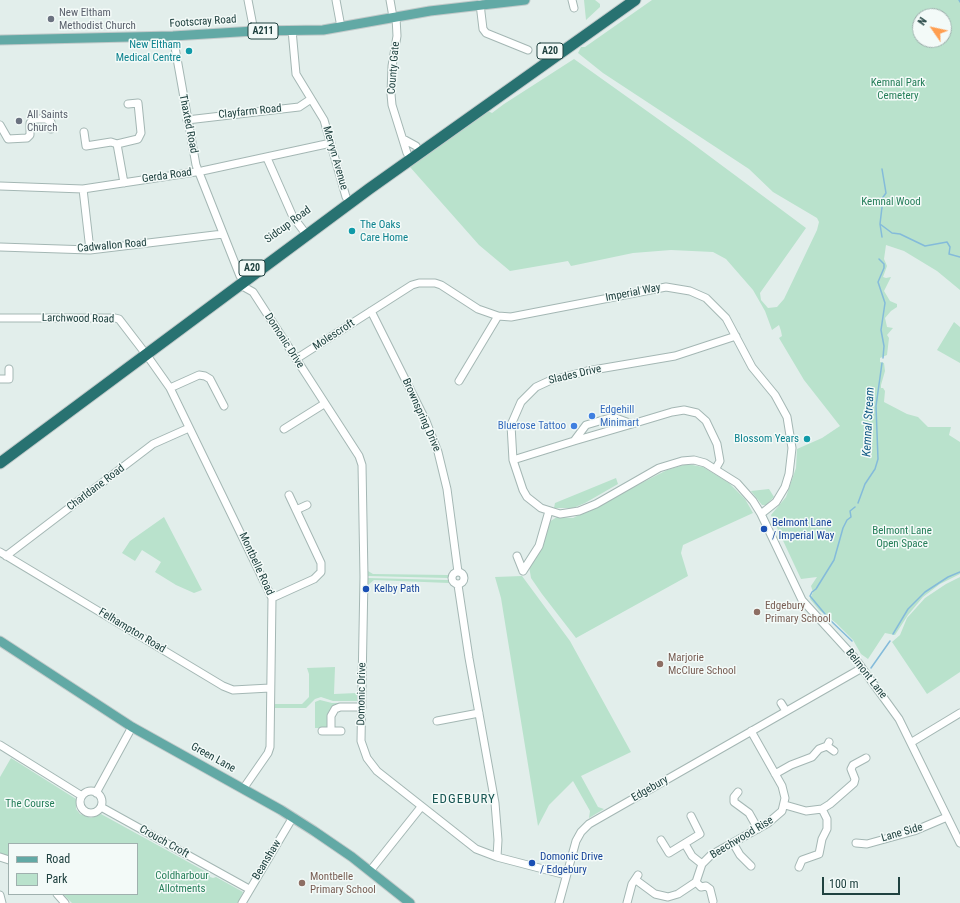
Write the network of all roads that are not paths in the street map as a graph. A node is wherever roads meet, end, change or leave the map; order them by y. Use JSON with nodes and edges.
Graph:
{"nodes":[{"id":1,"x":248,"y":0,"type":"edge"},
{"id":2,"x":336,"y":0,"type":"edge"},
{"id":3,"x":390,"y":0,"type":"edge"},
{"id":4,"x":525,"y":0,"type":"edge"},
{"id":5,"x":572,"y":0,"type":"edge"},
{"id":6,"x":623,"y":0,"type":"edge"},
{"id":7,"x":635,"y":0,"type":"edge"},
{"id":8,"x":480,"y":4,"type":"junction"},
{"id":9,"x":574,"y":8,"type":"dead end"},
{"id":10,"x":394,"y":17,"type":"junction"},
{"id":11,"x":341,"y":28,"type":"junction"},
{"id":12,"x":292,"y":30,"type":"junction"},
{"id":13,"x":254,"y":31,"type":"junction"},
{"id":14,"x":173,"y":36,"type":"junction"},
{"id":15,"x":0,"y":40,"type":"edge"},
{"id":16,"x":528,"y":50,"type":"dead end"},
{"id":17,"x":311,"y":99,"type":"junction"},
{"id":18,"x":128,"y":104,"type":"dead end"},
{"id":19,"x":188,"y":120,"type":"junction"},
{"id":20,"x":0,"y":125,"type":"edge"},
{"id":21,"x":51,"y":129,"type":"dead end"},
{"id":22,"x":84,"y":132,"type":"dead end"},
{"id":23,"x":331,"y":143,"type":"junction"},
{"id":24,"x":117,"y":144,"type":"junction"},
{"id":25,"x":411,"y":149,"type":"junction"},
{"id":26,"x":267,"y":158,"type":"junction"},
{"id":27,"x":199,"y":172,"type":"junction"},
{"id":28,"x":124,"y":183,"type":"junction"},
{"id":29,"x":0,"y":186,"type":"edge"},
{"id":30,"x":83,"y":189,"type":"junction"},
{"id":31,"x":346,"y":198,"type":"junction"},
{"id":32,"x":303,"y":230,"type":"junction"},
{"id":33,"x":223,"y":234,"type":"junction"},
{"id":34,"x":0,"y":247,"type":"edge"},
{"id":35,"x":90,"y":250,"type":"junction"},
{"id":36,"x":239,"y":281,"type":"junction"},
{"id":37,"x":371,"y":311,"type":"junction"},
{"id":38,"x":498,"y":316,"type":"junction"},
{"id":39,"x":0,"y":318,"type":"edge"},
{"id":40,"x":736,"y":336,"type":"junction"},
{"id":41,"x":146,"y":354,"type":"junction"},
{"id":42,"x":296,"y":359,"type":"junction"},
{"id":43,"x":9,"y":368,"type":"dead end"},
{"id":44,"x":0,"y":379,"type":"edge"},
{"id":45,"x":459,"y":381,"type":"dead end"},
{"id":46,"x":170,"y":388,"type":"junction"},
{"id":47,"x":324,"y":404,"type":"junction"},
{"id":48,"x":224,"y":406,"type":"dead end"},
{"id":49,"x":632,"y":424,"type":"junction"},
{"id":50,"x":189,"y":428,"type":"junction"},
{"id":51,"x":284,"y":428,"type":"dead end"},
{"id":52,"x":574,"y":441,"type":"junction"},
{"id":53,"x":0,"y":455,"type":"edge"},
{"id":54,"x":513,"y":460,"type":"junction"},
{"id":55,"x":0,"y":463,"type":"edge"},
{"id":56,"x":716,"y":468,"type":"junction"},
{"id":57,"x":288,"y":495,"type":"dead end"},
{"id":58,"x":307,"y":506,"type":"dead end"},
{"id":59,"x":296,"y":510,"type":"junction"},
{"id":60,"x":549,"y":511,"type":"junction"},
{"id":61,"x":761,"y":514,"type":"junction"},
{"id":62,"x":3,"y":554,"type":"edge"},
{"id":63,"x":517,"y":556,"type":"dead end"},
{"id":64,"x":272,"y":598,"type":"junction"},
{"id":65,"x":0,"y":641,"type":"edge"},
{"id":66,"x":862,"y":668,"type":"junction"},
{"id":67,"x":270,"y":688,"type":"junction"},
{"id":68,"x":781,"y":703,"type":"dead end"},
{"id":69,"x":362,"y":708,"type":"junction"},
{"id":70,"x":786,"y":711,"type":"junction"},
{"id":71,"x":960,"y":713,"type":"edge"},
{"id":72,"x":479,"y":714,"type":"junction"},
{"id":73,"x":437,"y":721,"type":"dead end"},
{"id":74,"x":132,"y":727,"type":"junction"},
{"id":75,"x":322,"y":731,"type":"dead end"},
{"id":76,"x":331,"y":731,"type":"junction"},
{"id":77,"x":341,"y":731,"type":"dead end"},
{"id":78,"x":750,"y":731,"type":"junction"},
{"id":79,"x":912,"y":742,"type":"junction"},
{"id":80,"x":0,"y":745,"type":"edge"},
{"id":81,"x":834,"y":751,"type":"dead end"},
{"id":82,"x":866,"y":758,"type":"dead end"},
{"id":83,"x":775,"y":774,"type":"junction"},
{"id":84,"x":243,"y":789,"type":"junction"},
{"id":85,"x":738,"y":792,"type":"dead end"},
{"id":86,"x":96,"y":793,"type":"junction"},
{"id":87,"x":82,"y":796,"type":"junction"},
{"id":88,"x":785,"y":805,"type":"junction"},
{"id":89,"x":421,"y":806,"type":"junction"},
{"id":90,"x":101,"y":807,"type":"junction"},
{"id":91,"x":822,"y":809,"type":"junction"},
{"id":92,"x":691,"y":816,"type":"dead end"},
{"id":93,"x":293,"y":817,"type":"junction"},
{"id":94,"x":946,"y":817,"type":"junction"},
{"id":95,"x":758,"y":829,"type":"junction"},
{"id":96,"x":661,"y":840,"type":"dead end"},
{"id":97,"x":960,"y":842,"type":"edge"},
{"id":98,"x":733,"y":843,"type":"junction"},
{"id":99,"x":856,"y":843,"type":"dead end"},
{"id":100,"x":685,"y":844,"type":"junction"},
{"id":101,"x":498,"y":857,"type":"junction"},
{"id":102,"x":702,"y":864,"type":"junction"},
{"id":103,"x":751,"y":866,"type":"dead end"},
{"id":104,"x":799,"y":867,"type":"dead end"},
{"id":105,"x":370,"y":871,"type":"junction"},
{"id":106,"x":566,"y":875,"type":"junction"},
{"id":107,"x":696,"y":882,"type":"junction"},
{"id":108,"x":249,"y":889,"type":"junction"},
{"id":109,"x":0,"y":895,"type":"edge"},
{"id":110,"x":58,"y":895,"type":"edge"},
{"id":111,"x":668,"y":900,"type":"edge"},
{"id":112,"x":713,"y":901,"type":"dead end"},
{"id":113,"x":2,"y":903,"type":"edge"},
{"id":114,"x":66,"y":903,"type":"edge"},
{"id":115,"x":242,"y":903,"type":"edge"},
{"id":116,"x":410,"y":903,"type":"edge"},
{"id":117,"x":559,"y":903,"type":"edge"},
{"id":118,"x":627,"y":903,"type":"edge"}],
"edges":[{"from":1,"to":13,"type":"street"},
{"from":2,"to":11,"type":"street"},
{"from":3,"to":10,"type":"street","name":"County Gate"},
{"from":4,"to":8,"type":"main road","name":"Footscray Road","number":"A211"},
{"from":5,"to":9,"type":"street"},
{"from":6,"to":25,"type":"highway","name":"Sidcup Road","number":"A20"},
{"from":7,"to":36,"type":"highway","name":"Sidcup Road","number":"A20"},
{"from":8,"to":10,"type":"main road","name":"Footscray Road","number":"A211"},
{"from":8,"to":16,"type":"street"},
{"from":10,"to":11,"type":"main road","name":"Footscray Road","number":"A211"},
{"from":10,"to":25,"type":"street","name":"County Gate"},
{"from":11,"to":12,"type":"main road","name":"Footscray Road","number":"A211"},
{"from":12,"to":13,"type":"main road","name":"Footscray Road","number":"A211"},
{"from":12,"to":17,"type":"street","name":"Mervyn Avenue"},
{"from":13,"to":14,"type":"main road","name":"Footscray Road","number":"A211"},
{"from":14,"to":15,"type":"main road","name":"Footscray Road","number":"A211"},
{"from":14,"to":19,"type":"street","name":"Thaxted Road"},
{"from":17,"to":19,"type":"street","name":"Clayfarm Road"},
{"from":17,"to":23,"type":"street","name":"Mervyn Avenue"},
{"from":18,"to":24,"type":"street"},
{"from":19,"to":27,"type":"street","name":"Thaxted Road"},
{"from":20,"to":21,"type":"street"},
{"from":22,"to":24,"type":"street"},
{"from":23,"to":26,"type":"street","name":"Gerda Road"},
{"from":23,"to":31,"type":"street","name":"Mervyn Avenue"},
{"from":24,"to":28,"type":"street"},
{"from":25,"to":31,"type":"highway","name":"Sidcup Road","number":"A20"},
{"from":26,"to":27,"type":"street","name":"Gerda Road"},
{"from":26,"to":32,"type":"street"},
{"from":27,"to":28,"type":"street","name":"Gerda Road"},
{"from":27,"to":33,"type":"street","name":"Thaxted Road"},
{"from":28,"to":30,"type":"street","name":"Gerda Road"},
{"from":29,"to":30,"type":"street","name":"Gerda Road"},
{"from":30,"to":35,"type":"street"},
{"from":31,"to":32,"type":"highway","name":"Sidcup Road","number":"A20"},
{"from":32,"to":36,"type":"highway","name":"Sidcup Road","number":"A20"},
{"from":33,"to":35,"type":"street","name":"Cadwallon Road"},
{"from":33,"to":36,"type":"street","name":"Thaxted Road"},
{"from":34,"to":35,"type":"street","name":"Cadwallon Road"},
{"from":36,"to":41,"type":"highway","name":"Sidcup Road","number":"A20"},
{"from":36,"to":42,"type":"street","name":"Domonic Drive"},
{"from":37,"to":38,"type":"street","name":"Imperial Way"},
{"from":37,"to":42,"type":"street","name":"Molescroft"},
{"from":37,"to":72,"type":"street","name":"Brownspring Drive"},
{"from":38,"to":40,"type":"street","name":"Imperial Way"},
{"from":38,"to":45,"type":"street"},
{"from":39,"to":41,"type":"street","name":"Larchwood Road"},
{"from":40,"to":54,"type":"street","name":"Slades Drive"},
{"from":40,"to":61,"type":"street","name":"Imperial Way"},
{"from":41,"to":46,"type":"street","name":"Montbelle Road"},
{"from":41,"to":53,"type":"highway","name":"Sidcup Road","number":"A20"},
{"from":41,"to":55,"type":"highway","name":"Sidcup Road","number":"A20"},
{"from":42,"to":47,"type":"street","name":"Domonic Drive"},
{"from":43,"to":44,"type":"street"},
{"from":46,"to":48,"type":"street"},
{"from":46,"to":50,"type":"street","name":"Montbelle Road"},
{"from":47,"to":51,"type":"street"},
{"from":47,"to":69,"type":"street","name":"Domonic Drive"},
{"from":49,"to":52,"type":"street"},
{"from":49,"to":52,"type":"street"},
{"from":49,"to":56,"type":"street"},
{"from":50,"to":62,"type":"street","name":"Charldane Road"},
{"from":50,"to":64,"type":"street","name":"Montbelle Road"},
{"from":52,"to":54,"type":"street"},
{"from":54,"to":60,"type":"street","name":"Slades Drive"},
{"from":56,"to":60,"type":"street","name":"Slades Drive"},
{"from":56,"to":61,"type":"street","name":"Slades Drive"},
{"from":57,"to":59,"type":"street"},
{"from":58,"to":59,"type":"street"},
{"from":59,"to":64,"type":"street"},
{"from":60,"to":63,"type":"street"},
{"from":61,"to":66,"type":"street","name":"Belmont Lane"},
{"from":62,"to":67,"type":"street","name":"Felhampton Road"},
{"from":64,"to":67,"type":"street","name":"Montbelle Road"},
{"from":65,"to":74,"type":"main road","name":"Green Lane"},
{"from":66,"to":70,"type":"street","name":"Edgebury"},
{"from":66,"to":79,"type":"street","name":"Belmont Lane"},
{"from":67,"to":84,"type":"street","name":"Montbelle Road"},
{"from":68,"to":70,"type":"street"},
{"from":69,"to":76,"type":"street"},
{"from":69,"to":89,"type":"street","name":"Domonic Drive"},
{"from":70,"to":78,"type":"street","name":"Edgebury"},
{"from":71,"to":79,"type":"street"},
{"from":72,"to":73,"type":"street"},
{"from":72,"to":101,"type":"street","name":"Brownspring Drive"},
{"from":74,"to":84,"type":"main road","name":"Green Lane"},
{"from":74,"to":86,"type":"street"},
{"from":75,"to":76,"type":"street"},
{"from":76,"to":77,"type":"street"},
{"from":78,"to":83,"type":"street"},
{"from":78,"to":106,"type":"street","name":"Edgebury"},
{"from":79,"to":94,"type":"street","name":"Belmont Lane"},
{"from":80,"to":87,"type":"street"},
{"from":81,"to":83,"type":"street"},
{"from":82,"to":91,"type":"street"},
{"from":83,"to":88,"type":"street"},
{"from":84,"to":93,"type":"main road","name":"Green Lane"},
{"from":85,"to":95,"type":"street"},
{"from":86,"to":87,"type":"street"},
{"from":86,"to":90,"type":"street"},
{"from":87,"to":90,"type":"street"},
{"from":88,"to":91,"type":"street"},
{"from":88,"to":95,"type":"street","name":"Beechwood Rise"},
{"from":89,"to":101,"type":"street","name":"Domonic Drive"},
{"from":89,"to":105,"type":"street"},
{"from":90,"to":108,"type":"street","name":"Crouch Croft"},
{"from":91,"to":104,"type":"street"},
{"from":92,"to":100,"type":"street"},
{"from":93,"to":105,"type":"main road","name":"Green Lane"},
{"from":93,"to":108,"type":"street","name":"Beanshaw"},
{"from":94,"to":97,"type":"street","name":"Belmont Lane"},
{"from":94,"to":99,"type":"street","name":"Lane Side"},
{"from":95,"to":98,"type":"street","name":"Beechwood Rise"},
{"from":96,"to":100,"type":"street"},
{"from":98,"to":102,"type":"street","name":"Beechwood Rise"},
{"from":98,"to":103,"type":"street"},
{"from":100,"to":102,"type":"street"},
{"from":101,"to":106,"type":"street","name":"Domonic Drive"},
{"from":102,"to":107,"type":"street","name":"Beechwood Rise"},
{"from":105,"to":116,"type":"main road","name":"Green Lane"},
{"from":106,"to":117,"type":"street","name":"Edgebury"},
{"from":107,"to":111,"type":"street"},
{"from":107,"to":112,"type":"street"},
{"from":108,"to":115,"type":"street","name":"Beanshaw"},
{"from":109,"to":113,"type":"street"},
{"from":110,"to":114,"type":"street"},
{"from":111,"to":118,"type":"street"}]}
